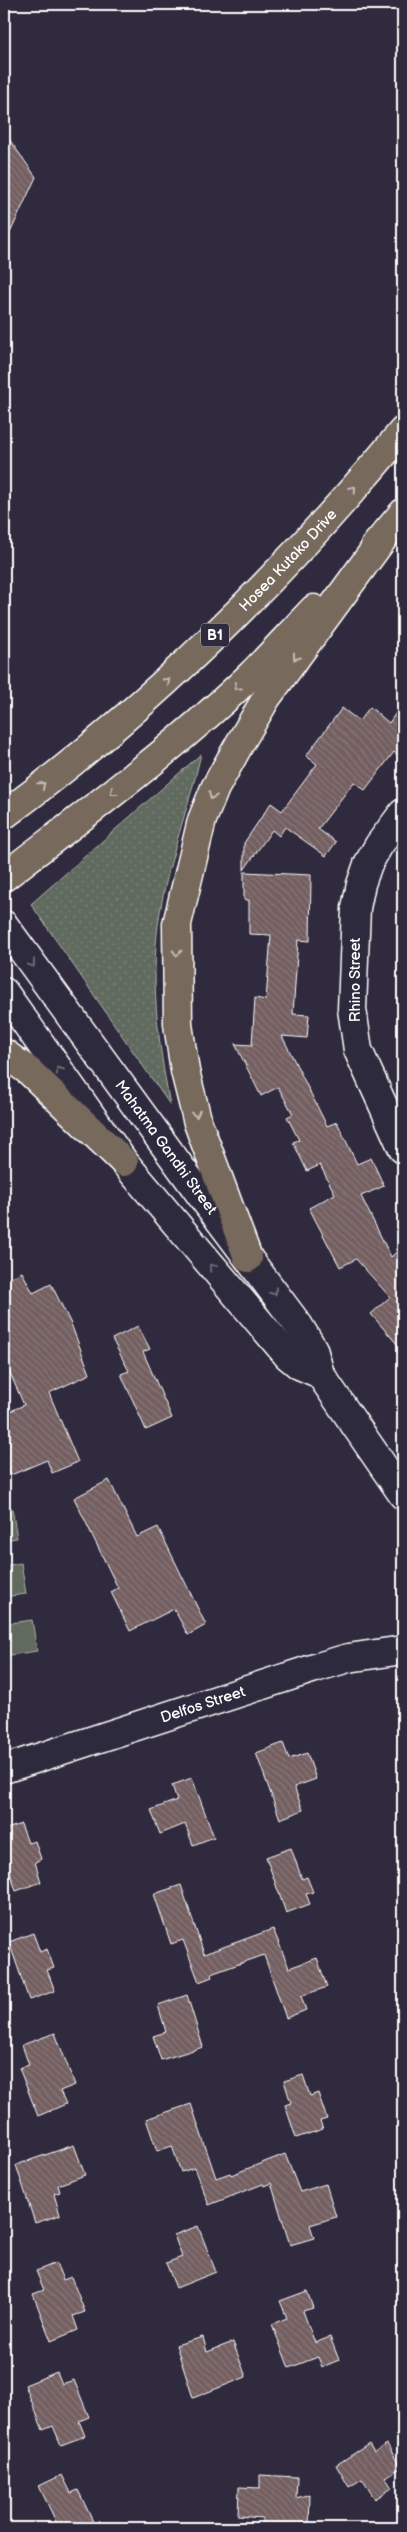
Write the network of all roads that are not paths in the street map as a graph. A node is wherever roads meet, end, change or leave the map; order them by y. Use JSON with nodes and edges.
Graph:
{"nodes":[{"id":1,"x":403,"y":431,"type":"edge"},
{"id":2,"x":395,"y":523,"type":"edge"},
{"id":3,"x":403,"y":813,"type":"edge"},
{"id":4,"x":4,"y":815,"type":"edge"},
{"id":5,"x":4,"y":877,"type":"edge"},
{"id":6,"x":4,"y":925,"type":"edge"},
{"id":7,"x":4,"y":992,"type":"edge"},
{"id":8,"x":4,"y":1053,"type":"edge"},
{"id":9,"x":391,"y":1101,"type":"edge"},
{"id":10,"x":403,"y":1149,"type":"edge"},
{"id":11,"x":124,"y":1162,"type":"junction"},
{"id":12,"x":248,"y":1258,"type":"junction"},
{"id":13,"x":320,"y":1374,"type":"junction"},
{"id":14,"x":403,"y":1495,"type":"edge"},
{"id":15,"x":403,"y":1650,"type":"edge"},
{"id":16,"x":4,"y":1769,"type":"edge"}],
"edges":[{"from":4,"to":1,"type":"main road","name":"Hosea Kutako Drive","number":"B1","one_way":true},
{"from":2,"to":5,"type":"main road","one_way":true},
{"from":2,"to":12,"type":"main road","one_way":true},
{"from":3,"to":9,"type":"street","name":"Rhino Street"},
{"from":6,"to":12,"type":"street","name":"Mahatma Gandhi Street","one_way":true},
{"from":11,"to":7,"type":"street","one_way":true},
{"from":8,"to":11,"type":"main road"},
{"from":9,"to":10,"type":"street","name":"Rhino Street"},
{"from":13,"to":11,"type":"street","one_way":true},
{"from":12,"to":13,"type":"street","name":"Mahatma Gandhi Street","one_way":true},
{"from":13,"to":14,"type":"street","name":"Mahatma Gandhi Street"},
{"from":15,"to":16,"type":"street","name":"Delfos Street"}]}
